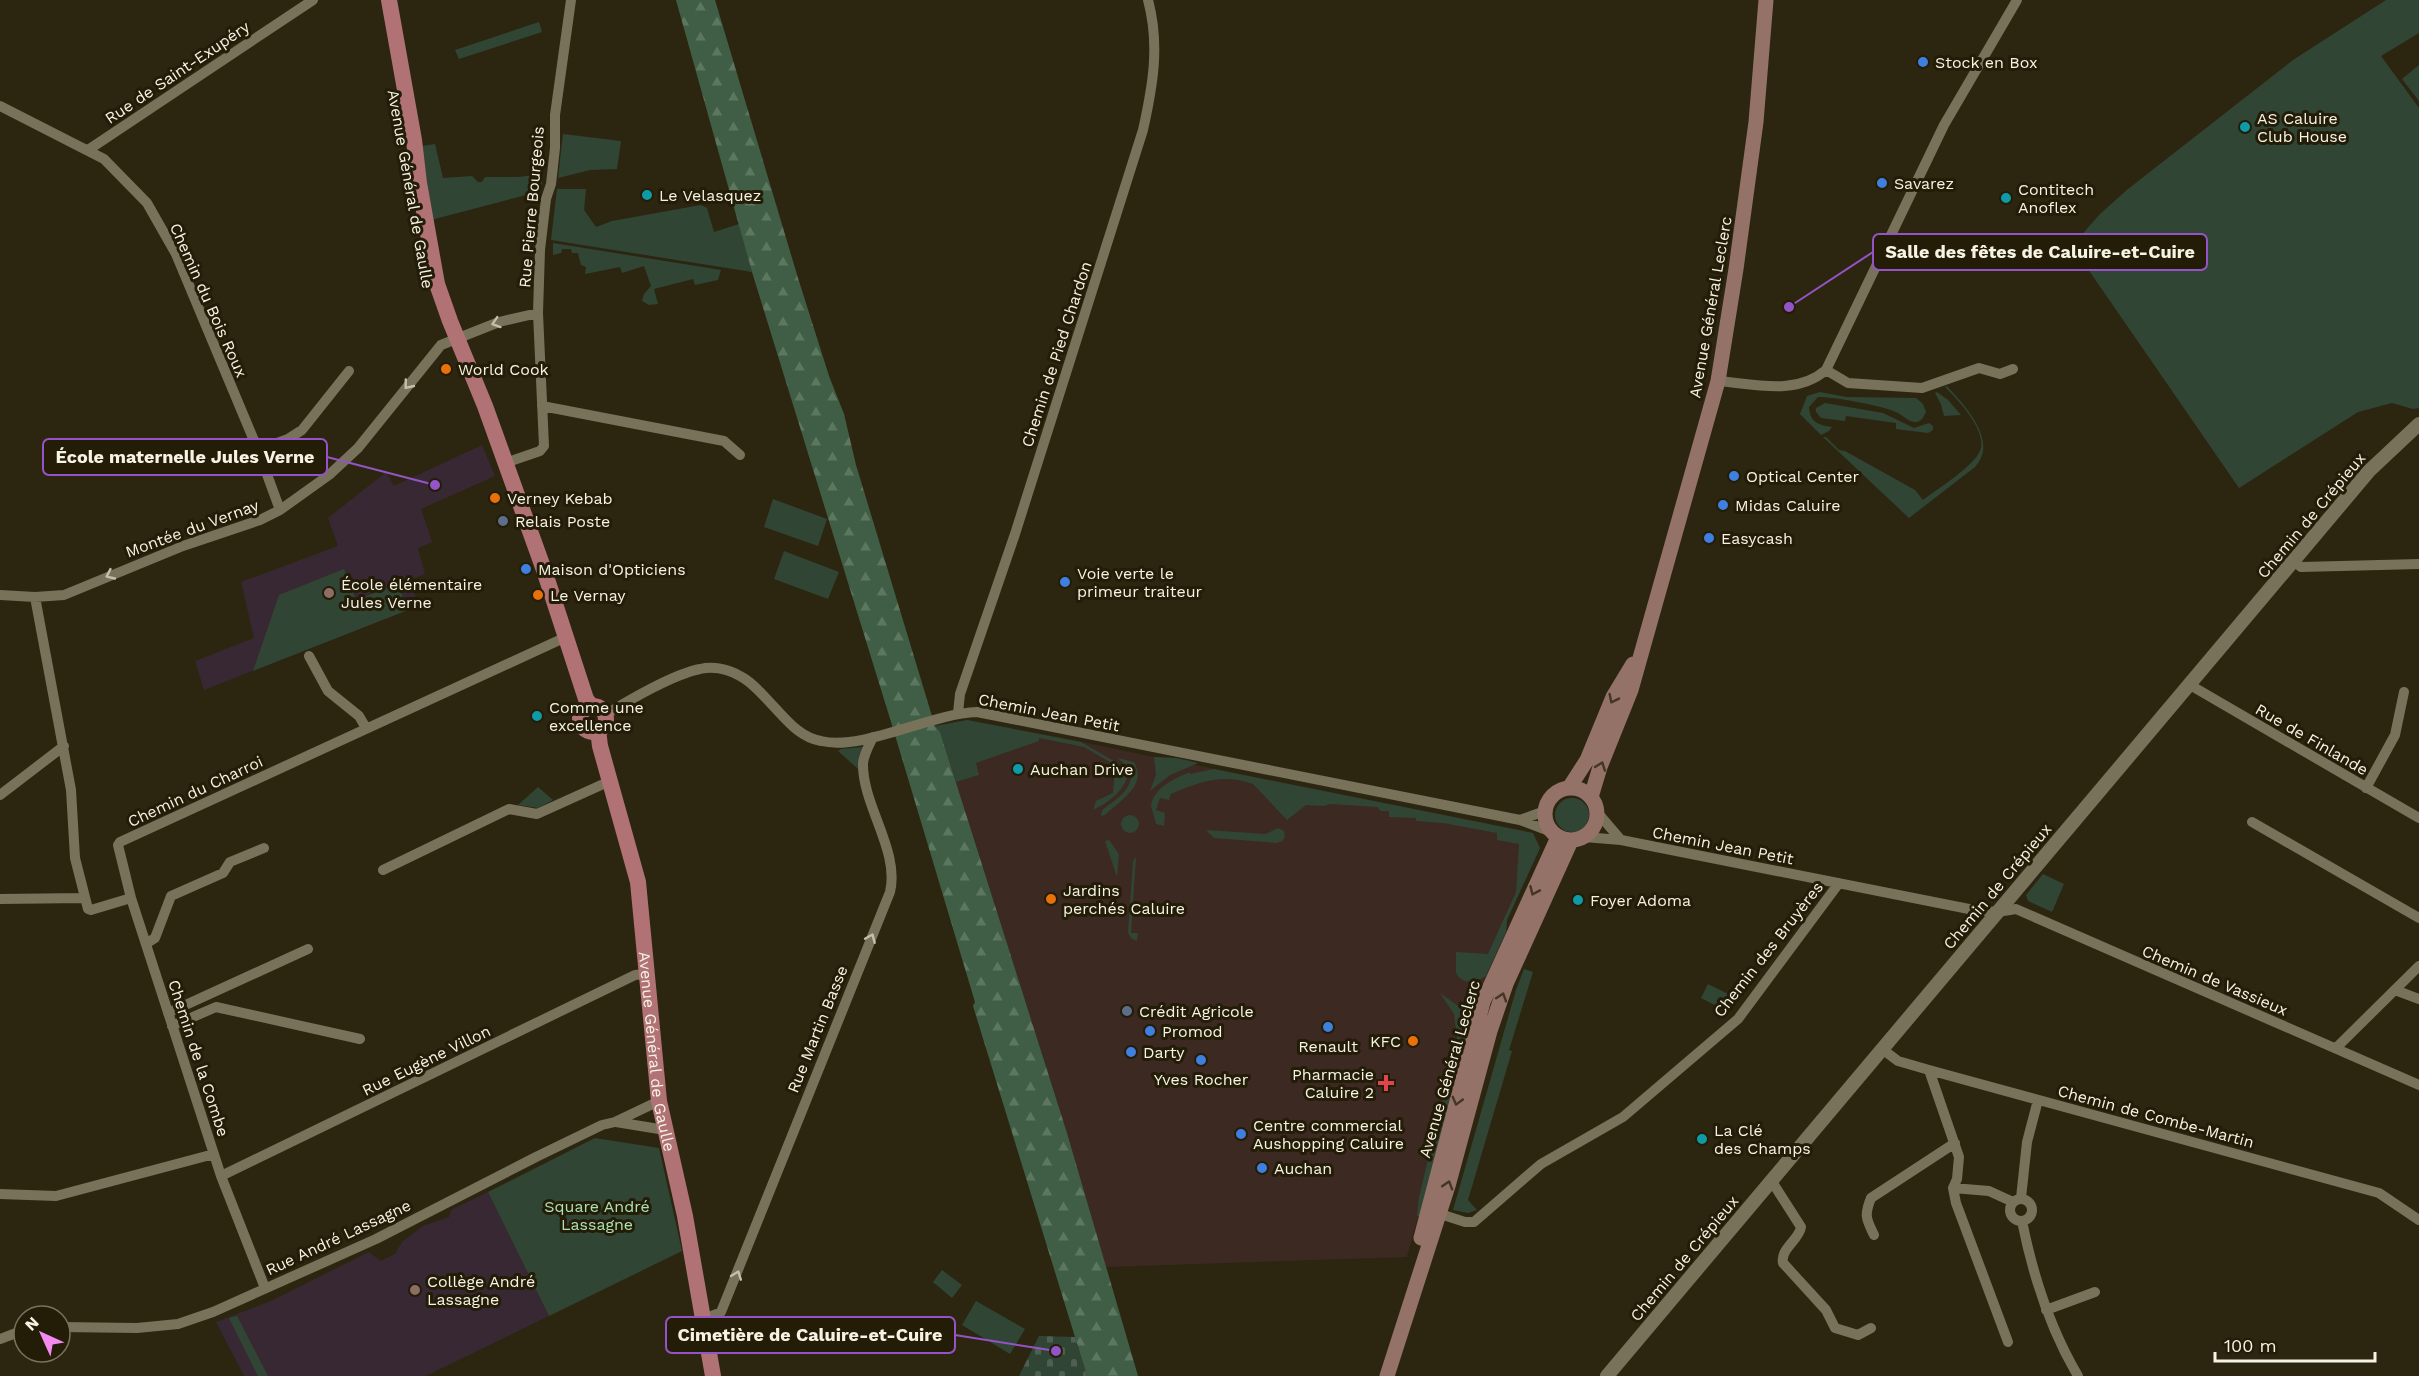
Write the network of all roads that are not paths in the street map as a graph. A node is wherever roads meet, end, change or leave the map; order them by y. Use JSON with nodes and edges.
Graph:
{"nodes":[{"id":1,"x":313,"y":0,"type":"edge"},
{"id":2,"x":378,"y":0,"type":"edge"},
{"id":3,"x":388,"y":0,"type":"edge"},
{"id":4,"x":571,"y":0,"type":"edge"},
{"id":5,"x":1148,"y":0,"type":"edge"},
{"id":6,"x":1766,"y":0,"type":"edge"},
{"id":7,"x":2017,"y":0,"type":"edge"},
{"id":8,"x":0,"y":106,"type":"edge"},
{"id":9,"x":88,"y":150,"type":"junction"},
{"id":10,"x":538,"y":313,"type":"junction"},
{"id":11,"x":452,"y":340,"type":"junction"},
{"id":12,"x":2013,"y":369,"type":"dead end"},
{"id":13,"x":1826,"y":370,"type":"junction"},
{"id":14,"x":349,"y":371,"type":"dead end"},
{"id":15,"x":1718,"y":381,"type":"junction"},
{"id":16,"x":542,"y":406,"type":"junction"},
{"id":17,"x":2419,"y":424,"type":"edge"},
{"id":18,"x":258,"y":450,"type":"junction"},
{"id":19,"x":740,"y":455,"type":"dead end"},
{"id":20,"x":505,"y":463,"type":"junction"},
{"id":21,"x":280,"y":510,"type":"junction"},
{"id":22,"x":2294,"y":561,"type":"junction"},
{"id":23,"x":2419,"y":564,"type":"edge"},
{"id":24,"x":0,"y":595,"type":"edge"},
{"id":25,"x":35,"y":597,"type":"junction"},
{"id":26,"x":566,"y":637,"type":"junction"},
{"id":27,"x":1642,"y":648,"type":"junction"},
{"id":28,"x":309,"y":656,"type":"dead end"},
{"id":29,"x":2190,"y":685,"type":"junction"},
{"id":30,"x":2404,"y":692,"type":"dead end"},
{"id":31,"x":598,"y":710,"type":"junction"},
{"id":32,"x":958,"y":713,"type":"junction"},
{"id":33,"x":366,"y":728,"type":"junction"},
{"id":34,"x":598,"y":730,"type":"junction"},
{"id":35,"x":873,"y":737,"type":"junction"},
{"id":36,"x":64,"y":747,"type":"junction"},
{"id":37,"x":610,"y":781,"type":"junction"},
{"id":38,"x":1569,"y":788,"type":"junction"},
{"id":39,"x":2366,"y":788,"type":"junction"},
{"id":40,"x":0,"y":795,"type":"edge"},
{"id":41,"x":1591,"y":797,"type":"junction"},
{"id":42,"x":1545,"y":811,"type":"junction"},
{"id":43,"x":1597,"y":812,"type":"junction"},
{"id":44,"x":2419,"y":818,"type":"edge"},
{"id":45,"x":1520,"y":820,"type":"junction"},
{"id":46,"x":2252,"y":822,"type":"dead end"},
{"id":47,"x":1566,"y":837,"type":"junction"},
{"id":48,"x":1621,"y":840,"type":"junction"},
{"id":49,"x":264,"y":848,"type":"dead end"},
{"id":50,"x":383,"y":870,"type":"dead end"},
{"id":51,"x":1839,"y":884,"type":"junction"},
{"id":52,"x":0,"y":898,"type":"edge"},
{"id":53,"x":85,"y":898,"type":"junction"},
{"id":54,"x":131,"y":898,"type":"junction"},
{"id":55,"x":1997,"y":912,"type":"junction"},
{"id":56,"x":2419,"y":918,"type":"edge"},
{"id":57,"x":147,"y":943,"type":"junction"},
{"id":58,"x":308,"y":949,"type":"dead end"},
{"id":59,"x":2419,"y":966,"type":"edge"},
{"id":60,"x":645,"y":974,"type":"junction"},
{"id":61,"x":2395,"y":990,"type":"junction"},
{"id":62,"x":2419,"y":999,"type":"edge"},
{"id":63,"x":168,"y":1012,"type":"junction"},
{"id":64,"x":172,"y":1026,"type":"junction"},
{"id":65,"x":360,"y":1039,"type":"dead end"},
{"id":66,"x":2336,"y":1048,"type":"junction"},
{"id":67,"x":1882,"y":1049,"type":"junction"},
{"id":68,"x":1929,"y":1070,"type":"junction"},
{"id":69,"x":2419,"y":1085,"type":"edge"},
{"id":70,"x":2038,"y":1100,"type":"junction"},
{"id":71,"x":659,"y":1101,"type":"junction"},
{"id":72,"x":615,"y":1122,"type":"junction"},
{"id":73,"x":665,"y":1130,"type":"junction"},
{"id":74,"x":1955,"y":1143,"type":"junction"},
{"id":75,"x":214,"y":1154,"type":"junction"},
{"id":76,"x":221,"y":1176,"type":"junction"},
{"id":77,"x":1771,"y":1180,"type":"junction"},
{"id":78,"x":1953,"y":1188,"type":"junction"},
{"id":79,"x":0,"y":1194,"type":"edge"},
{"id":80,"x":2017,"y":1200,"type":"junction"},
{"id":81,"x":1434,"y":1212,"type":"junction"},
{"id":82,"x":2419,"y":1220,"type":"edge"},
{"id":83,"x":2022,"y":1221,"type":"junction"},
{"id":84,"x":1874,"y":1235,"type":"dead end"},
{"id":85,"x":265,"y":1288,"type":"junction"},
{"id":86,"x":2095,"y":1292,"type":"dead end"},
{"id":87,"x":2046,"y":1310,"type":"junction"},
{"id":88,"x":704,"y":1319,"type":"junction"},
{"id":89,"x":72,"y":1327,"type":"edge"},
{"id":90,"x":1871,"y":1328,"type":"dead end"},
{"id":91,"x":2008,"y":1342,"type":"dead end"},
{"id":92,"x":713,"y":1376,"type":"edge"},
{"id":93,"x":1387,"y":1376,"type":"edge"},
{"id":94,"x":1607,"y":1376,"type":"edge"},
{"id":95,"x":2078,"y":1376,"type":"edge"}],
"edges":[{"from":1,"to":9,"type":"street","name":"Rue de Saint-Exupéry"},
{"from":2,"to":11,"type":"main road","name":"Avenue Général de Gaulle"},
{"from":3,"to":11,"type":"main road","name":"Avenue Général de Gaulle"},
{"from":4,"to":10,"type":"street","name":"Rue Pierre Bourgeois"},
{"from":5,"to":32,"type":"street","name":"Chemin de Pied Chardon"},
{"from":6,"to":15,"type":"main road","name":"Avenue Général Leclerc"},
{"from":7,"to":13,"type":"street"},
{"from":8,"to":9,"type":"street","name":"Chemin du Bois Roux"},
{"from":9,"to":18,"type":"street","name":"Chemin du Bois Roux"},
{"from":10,"to":11,"type":"street","name":"Montée du Vernay","one_way":true},
{"from":10,"to":16,"type":"street","name":"Rue Pierre Bourgeois"},
{"from":11,"to":20,"type":"main road","name":"Avenue Général de Gaulle"},
{"from":11,"to":21,"type":"street","name":"Montée du Vernay","one_way":true},
{"from":12,"to":13,"type":"street"},
{"from":13,"to":15,"type":"street"},
{"from":14,"to":18,"type":"street"},
{"from":15,"to":27,"type":"main road","name":"Avenue Général Leclerc"},
{"from":16,"to":19,"type":"street"},
{"from":16,"to":20,"type":"street","name":"Rue Pierre Bourgeois"},
{"from":17,"to":22,"type":"street","name":"Chemin de Crépieux"},
{"from":18,"to":21,"type":"street","name":"Chemin du Bois Roux"},
{"from":20,"to":26,"type":"main road","name":"Avenue Général de Gaulle"},
{"from":21,"to":25,"type":"street","name":"Montée du Vernay","one_way":true},
{"from":22,"to":23,"type":"street"},
{"from":22,"to":29,"type":"street","name":"Chemin de Crépieux"},
{"from":24,"to":25,"type":"street","name":"Montée du Vernay"},
{"from":25,"to":36,"type":"street"},
{"from":26,"to":31,"type":"main road","name":"Avenue Général de Gaulle"},
{"from":26,"to":33,"type":"street","name":"Chemin du Charroi"},
{"from":27,"to":38,"type":"main road","name":"Avenue Général Leclerc","one_way":true},
{"from":41,"to":27,"type":"main road","name":"Avenue Général Leclerc","one_way":true},
{"from":28,"to":33,"type":"street"},
{"from":29,"to":39,"type":"street","name":"Rue de Finlande"},
{"from":29,"to":55,"type":"street","name":"Chemin de Crépieux"},
{"from":30,"to":39,"type":"street"},
{"from":31,"to":34,"type":"main road"},
{"from":31,"to":34,"type":"main road"},
{"from":31,"to":35,"type":"street","name":"Chemin Jean Petit"},
{"from":32,"to":35,"type":"street","name":"Chemin Jean Petit"},
{"from":32,"to":45,"type":"street","name":"Chemin Jean Petit"},
{"from":33,"to":54,"type":"street","name":"Chemin du Charroi"},
{"from":34,"to":37,"type":"main road","name":"Avenue Général de Gaulle"},
{"from":88,"to":35,"type":"street","name":"Rue Martin Basse","one_way":true},
{"from":36,"to":40,"type":"street"},
{"from":36,"to":53,"type":"street"},
{"from":37,"to":50,"type":"street"},
{"from":37,"to":60,"type":"main road","name":"Avenue Général de Gaulle"},
{"from":38,"to":41,"type":"main road"},
{"from":38,"to":42,"type":"main road"},
{"from":39,"to":44,"type":"street","name":"Rue de Finlande"},
{"from":41,"to":43,"type":"main road"},
{"from":42,"to":45,"type":"street"},
{"from":42,"to":47,"type":"main road"},
{"from":43,"to":47,"type":"main road"},
{"from":43,"to":48,"type":"street"},
{"from":45,"to":47,"type":"street","name":"Chemin Jean Petit"},
{"from":46,"to":56,"type":"street"},
{"from":47,"to":48,"type":"street","name":"Chemin Jean Petit"},
{"from":47,"to":81,"type":"main road","name":"Avenue Général Leclerc"},
{"from":48,"to":51,"type":"street","name":"Chemin Jean Petit"},
{"from":49,"to":57,"type":"street"},
{"from":51,"to":55,"type":"street","name":"Chemin Jean Petit"},
{"from":51,"to":81,"type":"street","name":"Chemin des Bruyères"},
{"from":52,"to":53,"type":"street"},
{"from":53,"to":54,"type":"street"},
{"from":54,"to":57,"type":"street","name":"Chemin de la Combe"},
{"from":55,"to":66,"type":"street","name":"Chemin de Vassieux"},
{"from":55,"to":67,"type":"street","name":"Chemin de Crépieux"},
{"from":57,"to":63,"type":"street","name":"Chemin de la Combe"},
{"from":58,"to":63,"type":"street"},
{"from":59,"to":61,"type":"street"},
{"from":60,"to":71,"type":"main road","name":"Avenue Général de Gaulle"},
{"from":60,"to":76,"type":"street","name":"Rue Eugène Villon"},
{"from":61,"to":62,"type":"street"},
{"from":61,"to":66,"type":"street"},
{"from":63,"to":64,"type":"street","name":"Chemin de la Combe"},
{"from":64,"to":65,"type":"street"},
{"from":64,"to":75,"type":"street","name":"Chemin de la Combe"},
{"from":66,"to":69,"type":"street","name":"Chemin de Vassieux"},
{"from":67,"to":68,"type":"street","name":"Chemin de Combe-Martin"},
{"from":67,"to":77,"type":"street","name":"Chemin de Crépieux"},
{"from":68,"to":70,"type":"street","name":"Chemin de Combe-Martin"},
{"from":68,"to":74,"type":"street"},
{"from":70,"to":80,"type":"street"},
{"from":70,"to":82,"type":"street","name":"Chemin de Combe-Martin"},
{"from":71,"to":72,"type":"street","name":"Rue André Lassagne"},
{"from":71,"to":73,"type":"main road","name":"Avenue Général de Gaulle"},
{"from":72,"to":73,"type":"street","name":"Rue André Lassagne"},
{"from":72,"to":85,"type":"street","name":"Rue André Lassagne"},
{"from":73,"to":88,"type":"main road","name":"Avenue Général de Gaulle"},
{"from":74,"to":78,"type":"street"},
{"from":74,"to":84,"type":"street"},
{"from":75,"to":76,"type":"street"},
{"from":75,"to":79,"type":"street","name":"Chemin de la Combe"},
{"from":76,"to":85,"type":"street"},
{"from":77,"to":90,"type":"street"},
{"from":77,"to":94,"type":"street","name":"Chemin de Crépieux"},
{"from":78,"to":80,"type":"street"},
{"from":78,"to":91,"type":"street"},
{"from":80,"to":83,"type":"street"},
{"from":80,"to":83,"type":"street"},
{"from":81,"to":93,"type":"main road","name":"Avenue Général Leclerc"},
{"from":83,"to":87,"type":"street"},
{"from":85,"to":89,"type":"street","name":"Rue André Lassagne"},
{"from":86,"to":87,"type":"street"},
{"from":87,"to":95,"type":"street"},
{"from":88,"to":92,"type":"main road","name":"Avenue Général de Gaulle"}]}
